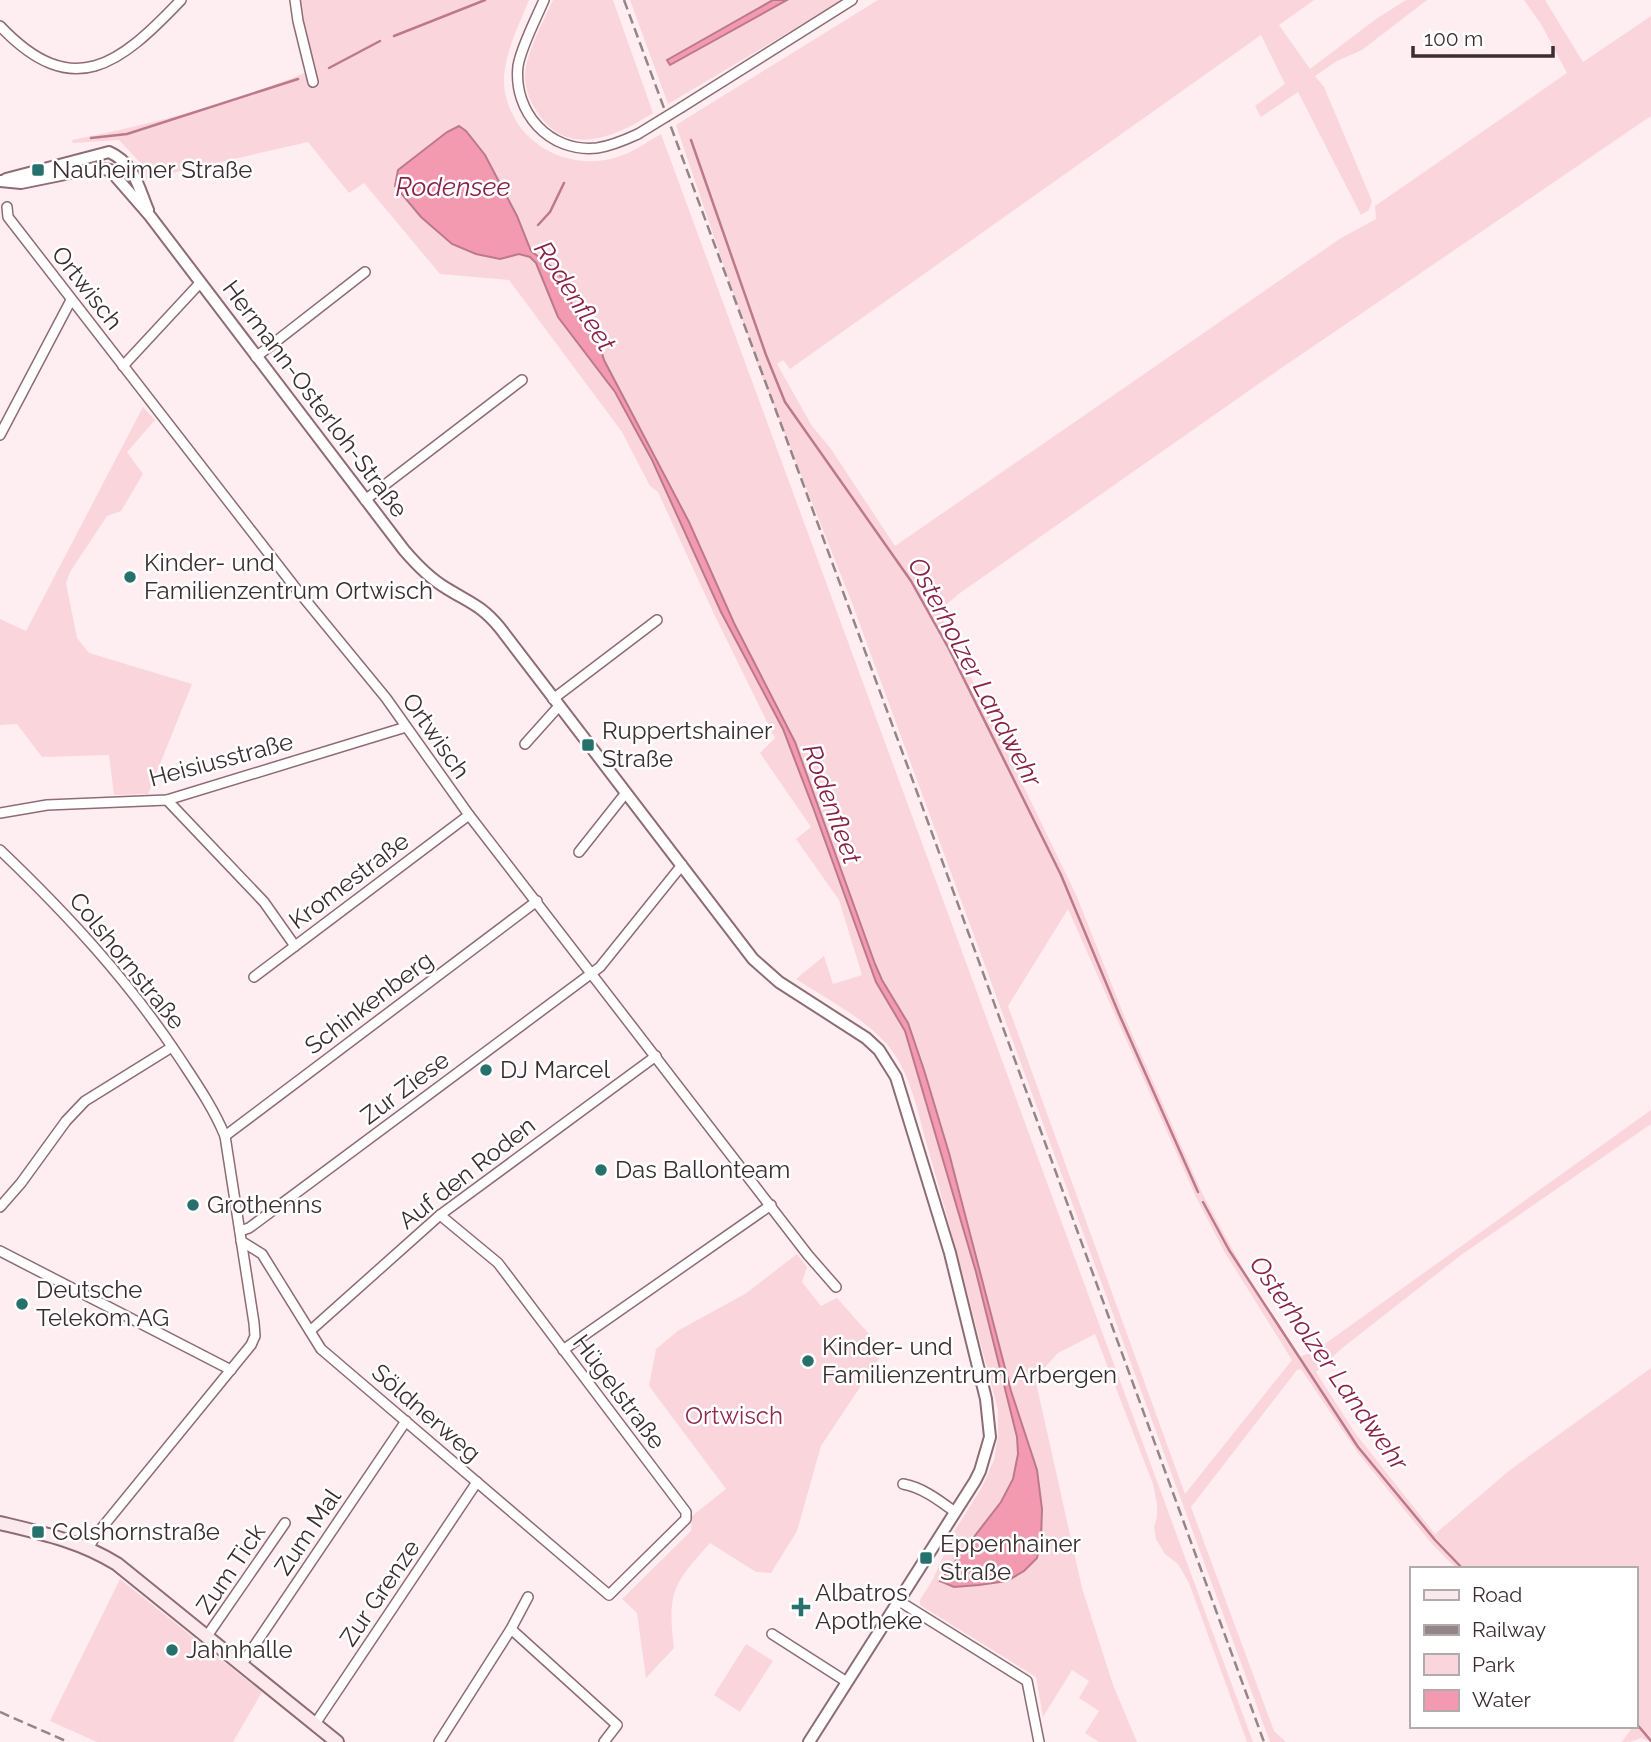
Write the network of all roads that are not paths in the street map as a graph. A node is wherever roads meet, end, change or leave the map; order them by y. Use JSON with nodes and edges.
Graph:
{"nodes":[{"id":1,"x":181,"y":0,"type":"edge"},
{"id":2,"x":295,"y":0,"type":"edge"},
{"id":3,"x":544,"y":0,"type":"edge"},
{"id":4,"x":859,"y":0,"type":"edge"},
{"id":5,"x":849,"y":3,"type":"edge"},
{"id":6,"x":0,"y":26,"type":"edge"},
{"id":7,"x":313,"y":82,"type":"dead end"},
{"id":8,"x":0,"y":181,"type":"edge"},
{"id":9,"x":7,"y":207,"type":"dead end"},
{"id":10,"x":150,"y":216,"type":"junction"},
{"id":11,"x":365,"y":272,"type":"dead end"},
{"id":12,"x":200,"y":283,"type":"junction"},
{"id":13,"x":71,"y":300,"type":"junction"},
{"id":14,"x":256,"y":358,"type":"junction"},
{"id":15,"x":123,"y":366,"type":"junction"},
{"id":16,"x":522,"y":380,"type":"dead end"},
{"id":17,"x":0,"y":435,"type":"edge"},
{"id":18,"x":365,"y":500,"type":"junction"},
{"id":19,"x":657,"y":620,"type":"dead end"},
{"id":20,"x":556,"y":702,"type":"junction"},
{"id":21,"x":406,"y":727,"type":"junction"},
{"id":22,"x":525,"y":744,"type":"dead end"},
{"id":23,"x":625,"y":794,"type":"junction"},
{"id":24,"x":167,"y":800,"type":"junction"},
{"id":25,"x":0,"y":813,"type":"edge"},
{"id":26,"x":468,"y":815,"type":"junction"},
{"id":27,"x":0,"y":850,"type":"edge"},
{"id":28,"x":579,"y":852,"type":"dead end"},
{"id":29,"x":682,"y":865,"type":"junction"},
{"id":30,"x":537,"y":901,"type":"junction"},
{"id":31,"x":295,"y":946,"type":"junction"},
{"id":32,"x":592,"y":972,"type":"junction"},
{"id":33,"x":254,"y":977,"type":"dead end"},
{"id":34,"x":173,"y":1047,"type":"junction"},
{"id":35,"x":656,"y":1056,"type":"junction"},
{"id":36,"x":225,"y":1136,"type":"junction"},
{"id":37,"x":772,"y":1205,"type":"junction"},
{"id":38,"x":0,"y":1207,"type":"edge"},
{"id":39,"x":440,"y":1215,"type":"junction"},
{"id":40,"x":241,"y":1236,"type":"junction"},
{"id":41,"x":0,"y":1251,"type":"edge"},
{"id":42,"x":836,"y":1287,"type":"dead end"},
{"id":43,"x":310,"y":1331,"type":"junction"},
{"id":44,"x":563,"y":1350,"type":"junction"},
{"id":45,"x":231,"y":1370,"type":"junction"},
{"id":46,"x":406,"y":1421,"type":"junction"},
{"id":47,"x":477,"y":1482,"type":"junction"},
{"id":48,"x":903,"y":1484,"type":"dead end"},
{"id":49,"x":955,"y":1512,"type":"junction"},
{"id":50,"x":0,"y":1523,"type":"edge"},
{"id":51,"x":285,"y":1523,"type":"dead end"},
{"id":52,"x":89,"y":1548,"type":"junction"},
{"id":53,"x":609,"y":1595,"type":"joint"},
{"id":54,"x":528,"y":1597,"type":"dead end"},
{"id":55,"x":899,"y":1601,"type":"junction"},
{"id":56,"x":511,"y":1629,"type":"junction"},
{"id":57,"x":772,"y":1634,"type":"dead end"},
{"id":58,"x":207,"y":1636,"type":"junction"},
{"id":59,"x":242,"y":1664,"type":"junction"},
{"id":60,"x":847,"y":1682,"type":"junction"},
{"id":61,"x":315,"y":1724,"type":"junction"},
{"id":62,"x":337,"y":1742,"type":"edge"},
{"id":63,"x":439,"y":1742,"type":"edge"},
{"id":64,"x":604,"y":1742,"type":"edge"},
{"id":65,"x":809,"y":1742,"type":"edge"},
{"id":66,"x":1039,"y":1742,"type":"edge"}],
"edges":[{"from":1,"to":6,"type":"street"},
{"from":2,"to":7,"type":"street"},
{"from":3,"to":5,"type":"street","bridge":true},
{"from":4,"to":5,"type":"street"},
{"from":8,"to":10,"type":"street","name":"Hermann-Osterloh-Straße"},
{"from":8,"to":10,"type":"street","name":"Hermann-Osterloh-Straße"},
{"from":9,"to":13,"type":"street","name":"Ortwisch"},
{"from":10,"to":12,"type":"street","name":"Hermann-Osterloh-Straße"},
{"from":11,"to":14,"type":"street"},
{"from":12,"to":14,"type":"street","name":"Hermann-Osterloh-Straße"},
{"from":12,"to":15,"type":"street"},
{"from":13,"to":15,"type":"street","name":"Ortwisch"},
{"from":13,"to":17,"type":"street"},
{"from":14,"to":18,"type":"street","name":"Hermann-Osterloh-Straße"},
{"from":15,"to":21,"type":"street","name":"Ortwisch"},
{"from":16,"to":18,"type":"street"},
{"from":18,"to":20,"type":"street","name":"Hermann-Osterloh-Straße"},
{"from":19,"to":20,"type":"street"},
{"from":20,"to":22,"type":"street"},
{"from":20,"to":23,"type":"street","name":"Hermann-Osterloh-Straße"},
{"from":21,"to":24,"type":"street","name":"Heisiusstraße"},
{"from":21,"to":26,"type":"street","name":"Ortwisch"},
{"from":23,"to":28,"type":"street"},
{"from":23,"to":29,"type":"street","name":"Hermann-Osterloh-Straße"},
{"from":24,"to":25,"type":"street","name":"Heisiusstraße"},
{"from":24,"to":31,"type":"street"},
{"from":26,"to":30,"type":"street","name":"Ortwisch"},
{"from":26,"to":31,"type":"street","name":"Kromestraße"},
{"from":27,"to":34,"type":"street","name":"Colshornstraße"},
{"from":29,"to":32,"type":"street","name":"Zur Ziese"},
{"from":29,"to":49,"type":"street","name":"Hermann-Osterloh-Straße"},
{"from":30,"to":32,"type":"street","name":"Ortwisch"},
{"from":30,"to":36,"type":"street","name":"Schinkenberg"},
{"from":31,"to":33,"type":"street","name":"Kromestraße"},
{"from":32,"to":35,"type":"street","name":"Ortwisch"},
{"from":32,"to":40,"type":"street","name":"Zur Ziese"},
{"from":34,"to":36,"type":"street","name":"Colshornstraße"},
{"from":34,"to":38,"type":"street"},
{"from":35,"to":37,"type":"street","name":"Ortwisch"},
{"from":35,"to":39,"type":"street","name":"Auf den Roden"},
{"from":36,"to":40,"type":"street","name":"Colshornstraße"},
{"from":37,"to":42,"type":"street","name":"Ortwisch"},
{"from":37,"to":44,"type":"street"},
{"from":39,"to":43,"type":"street","name":"Auf den Roden"},
{"from":39,"to":44,"type":"street","name":"Hügelstraße"},
{"from":40,"to":43,"type":"street","name":"Söldnerweg"},
{"from":40,"to":45,"type":"street","name":"Colshornstraße"},
{"from":41,"to":45,"type":"street"},
{"from":43,"to":46,"type":"street","name":"Söldnerweg"},
{"from":44,"to":53,"type":"street","name":"Hügelstraße"},
{"from":45,"to":52,"type":"street","name":"Colshornstraße"},
{"from":46,"to":47,"type":"street","name":"Söldnerweg"},
{"from":46,"to":59,"type":"street","name":"Zum Mal"},
{"from":47,"to":53,"type":"street","name":"Söldnerweg"},
{"from":47,"to":61,"type":"street","name":"Zur Grenze"},
{"from":48,"to":49,"type":"street"},
{"from":49,"to":55,"type":"street","name":"Hermann-Osterloh-Straße"},
{"from":50,"to":52,"type":"main road"},
{"from":51,"to":58,"type":"street","name":"Zum Tick"},
{"from":52,"to":58,"type":"main road"},
{"from":54,"to":56,"type":"street"},
{"from":55,"to":60,"type":"street","name":"Hermann-Osterloh-Straße"},
{"from":55,"to":66,"type":"street"},
{"from":56,"to":63,"type":"street"},
{"from":56,"to":64,"type":"street"},
{"from":57,"to":60,"type":"street"},
{"from":58,"to":59,"type":"main road"},
{"from":59,"to":61,"type":"main road"},
{"from":60,"to":65,"type":"street","name":"Hermann-Osterloh-Straße"},
{"from":61,"to":62,"type":"main road"}]}
